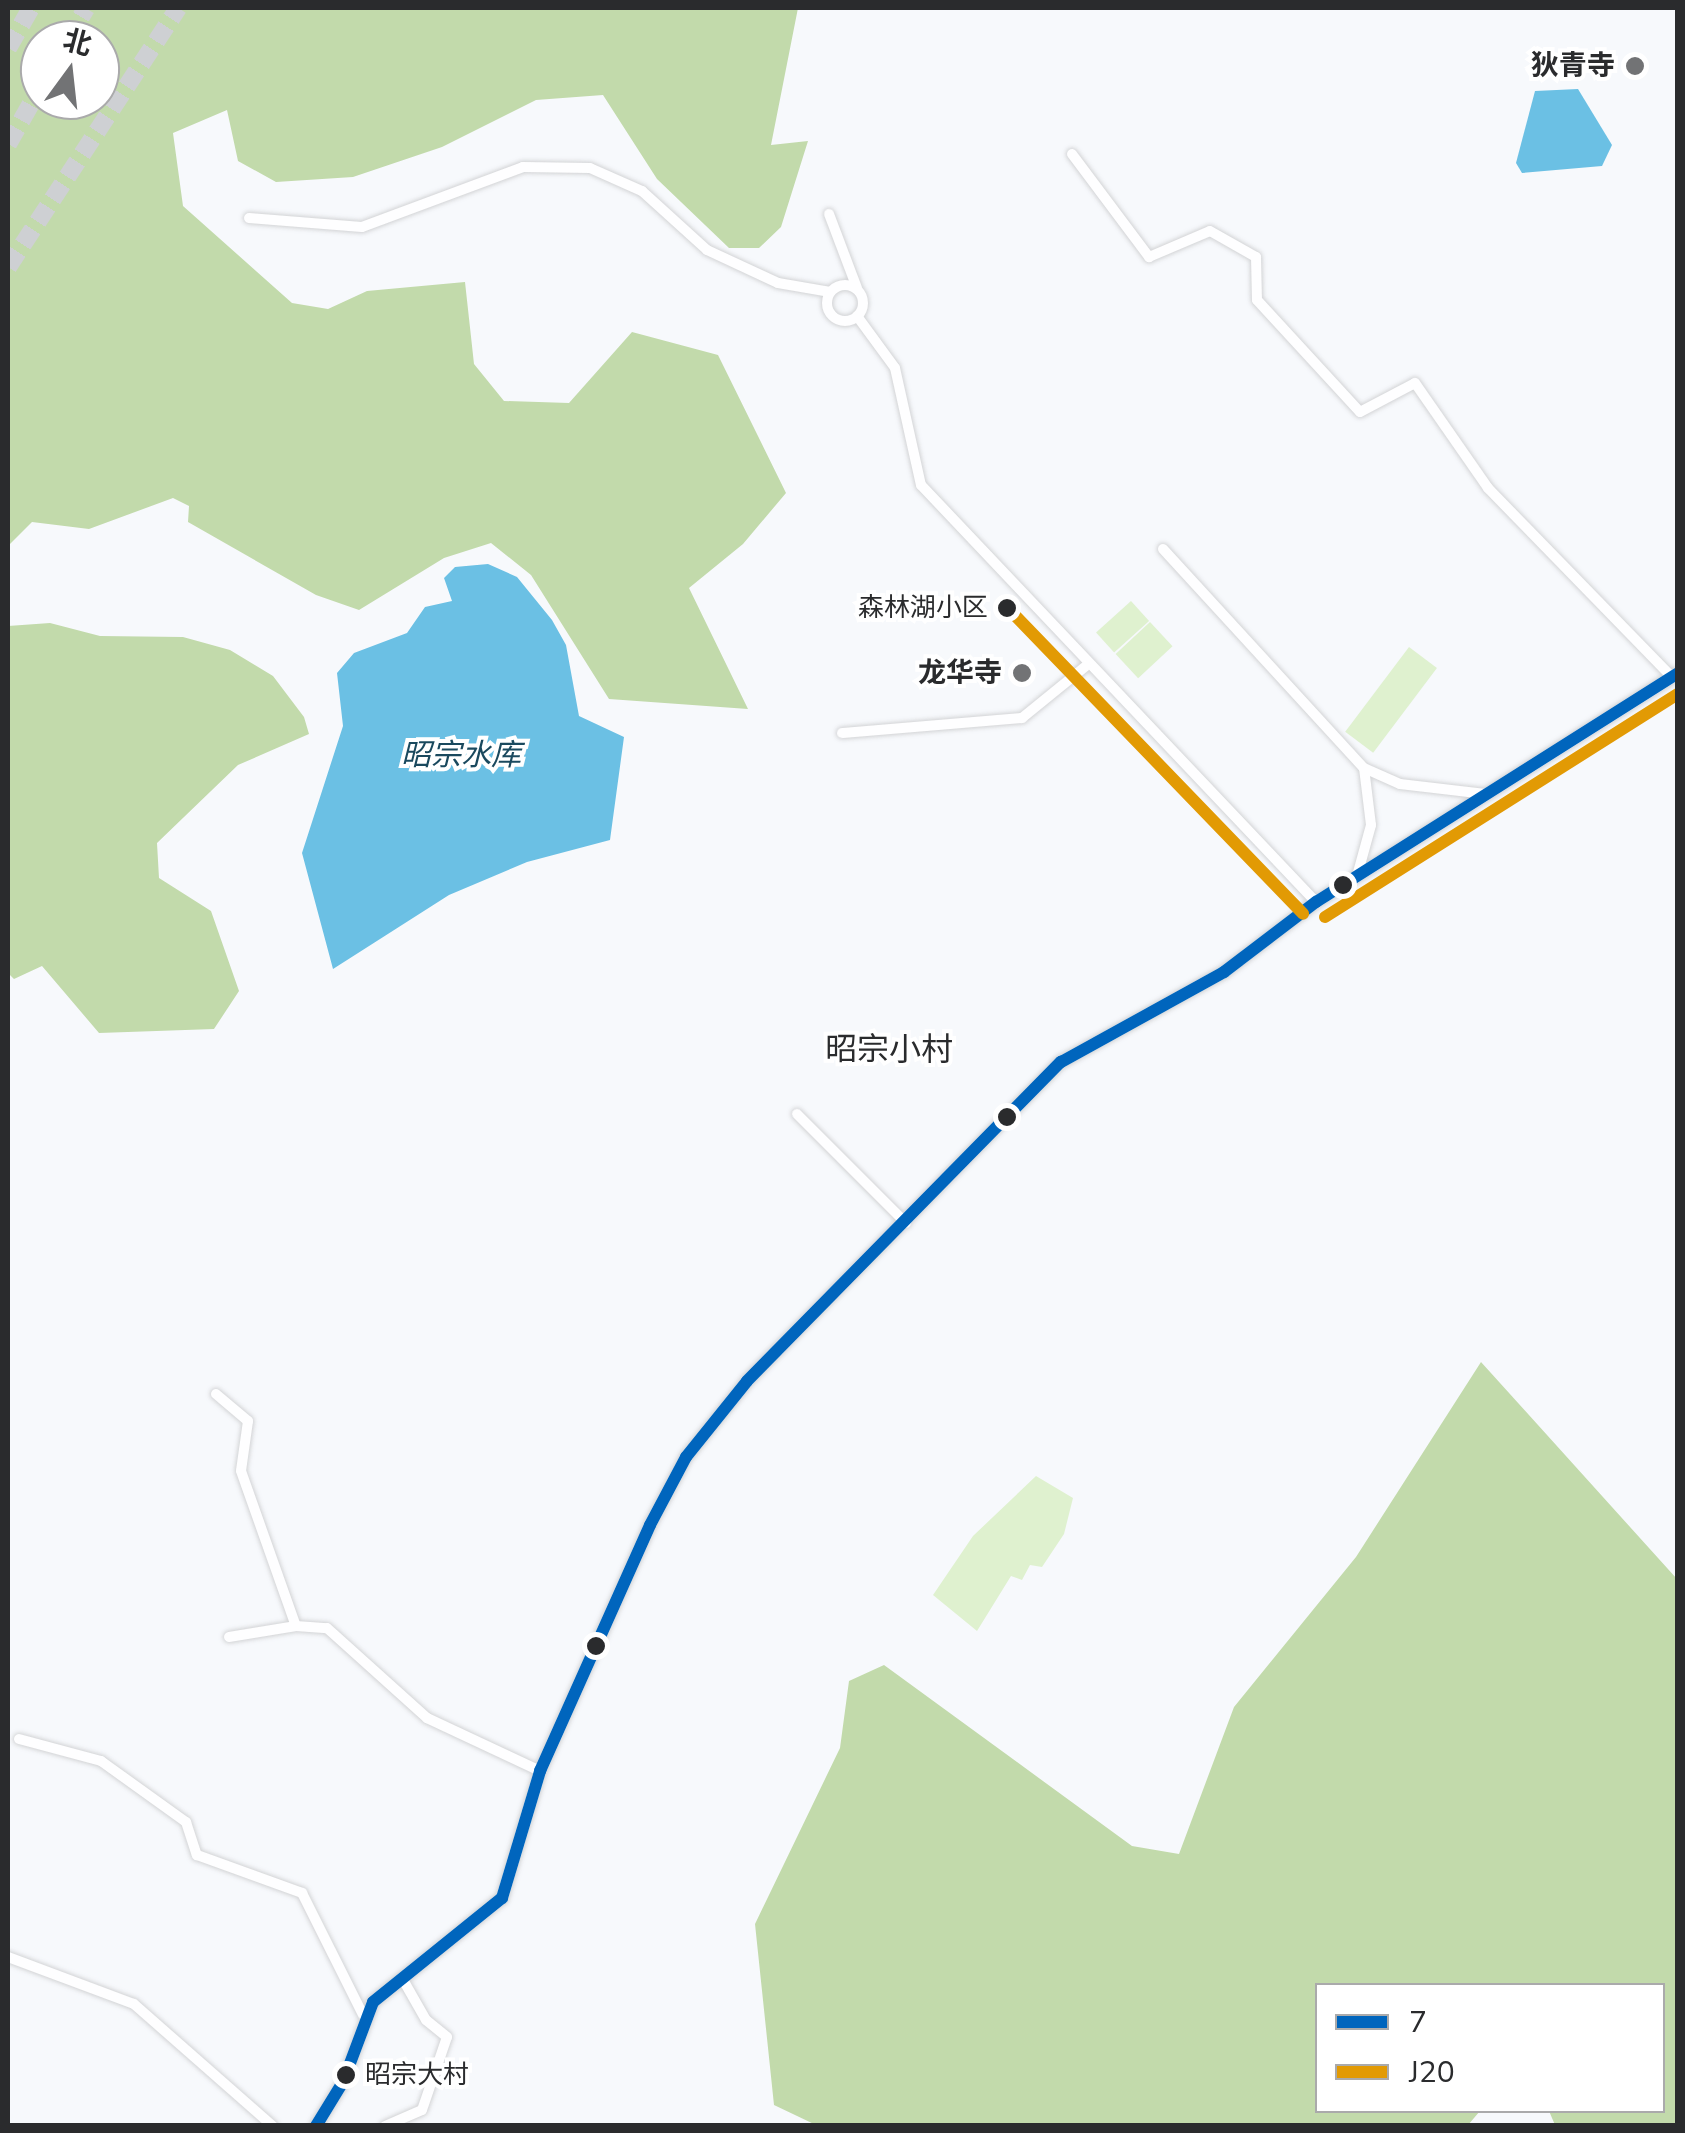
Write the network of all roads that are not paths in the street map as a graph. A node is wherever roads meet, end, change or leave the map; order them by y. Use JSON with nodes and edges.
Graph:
{"nodes":[{"id":1,"x":1072,"y":154,"type":"dead end"},
{"id":2,"x":830,"y":214,"type":"dead end"},
{"id":3,"x":249,"y":218,"type":"dead end"},
{"id":4,"x":846,"y":259,"type":"junction"},
{"id":5,"x":857,"y":289,"type":"junction"},
{"id":6,"x":832,"y":290,"type":"junction"},
{"id":7,"x":806,"y":292,"type":"junction"},
{"id":8,"x":828,"y":309,"type":"junction"},
{"id":9,"x":857,"y":316,"type":"junction"},
{"id":10,"x":1163,"y":549,"type":"dead end"},
{"id":11,"x":1086,"y":666,"type":"junction"},
{"id":12,"x":1674,"y":675,"type":"edge"},
{"id":13,"x":842,"y":733,"type":"dead end"},
{"id":14,"x":1364,"y":768,"type":"junction"},
{"id":15,"x":1486,"y":794,"type":"junction"},
{"id":16,"x":1357,"y":876,"type":"junction"},
{"id":17,"x":1316,"y":902,"type":"junction"},
{"id":18,"x":797,"y":1114,"type":"dead end"},
{"id":19,"x":906,"y":1223,"type":"junction"},
{"id":20,"x":216,"y":1394,"type":"dead end"},
{"id":21,"x":296,"y":1626,"type":"junction"},
{"id":22,"x":229,"y":1637,"type":"dead end"},
{"id":23,"x":18,"y":1739,"type":"dead end"},
{"id":24,"x":540,"y":1771,"type":"junction"},
{"id":25,"x":8,"y":1957,"type":"edge"},
{"id":26,"x":402,"y":1978,"type":"junction"},
{"id":27,"x":363,"y":2015,"type":"junction"},
{"id":28,"x":274,"y":2126,"type":"edge"},
{"id":29,"x":316,"y":2126,"type":"edge"},
{"id":30,"x":385,"y":2126,"type":"edge"}],
"edges":[{"from":1,"to":12,"type":"street"},
{"from":2,"to":4,"type":"street"},
{"from":3,"to":7,"type":"street"},
{"from":4,"to":5,"type":"street"},
{"from":4,"to":6,"type":"street"},
{"from":5,"to":6,"type":"street"},
{"from":5,"to":9,"type":"street"},
{"from":6,"to":7,"type":"street"},
{"from":6,"to":8,"type":"street"},
{"from":7,"to":8,"type":"street"},
{"from":8,"to":9,"type":"street"},
{"from":9,"to":11,"type":"street"},
{"from":10,"to":14,"type":"street"},
{"from":11,"to":13,"type":"street"},
{"from":11,"to":17,"type":"street"},
{"from":12,"to":15,"type":"street"},
{"from":14,"to":15,"type":"street"},
{"from":14,"to":16,"type":"street"},
{"from":15,"to":16,"type":"street"},
{"from":16,"to":17,"type":"street"},
{"from":17,"to":19,"type":"street"},
{"from":18,"to":19,"type":"street"},
{"from":19,"to":24,"type":"street"},
{"from":20,"to":21,"type":"street"},
{"from":21,"to":22,"type":"street"},
{"from":21,"to":24,"type":"street"},
{"from":23,"to":27,"type":"street"},
{"from":24,"to":26,"type":"street"},
{"from":25,"to":28,"type":"street"},
{"from":26,"to":27,"type":"street"},
{"from":26,"to":30,"type":"street"},
{"from":27,"to":29,"type":"street"}]}
